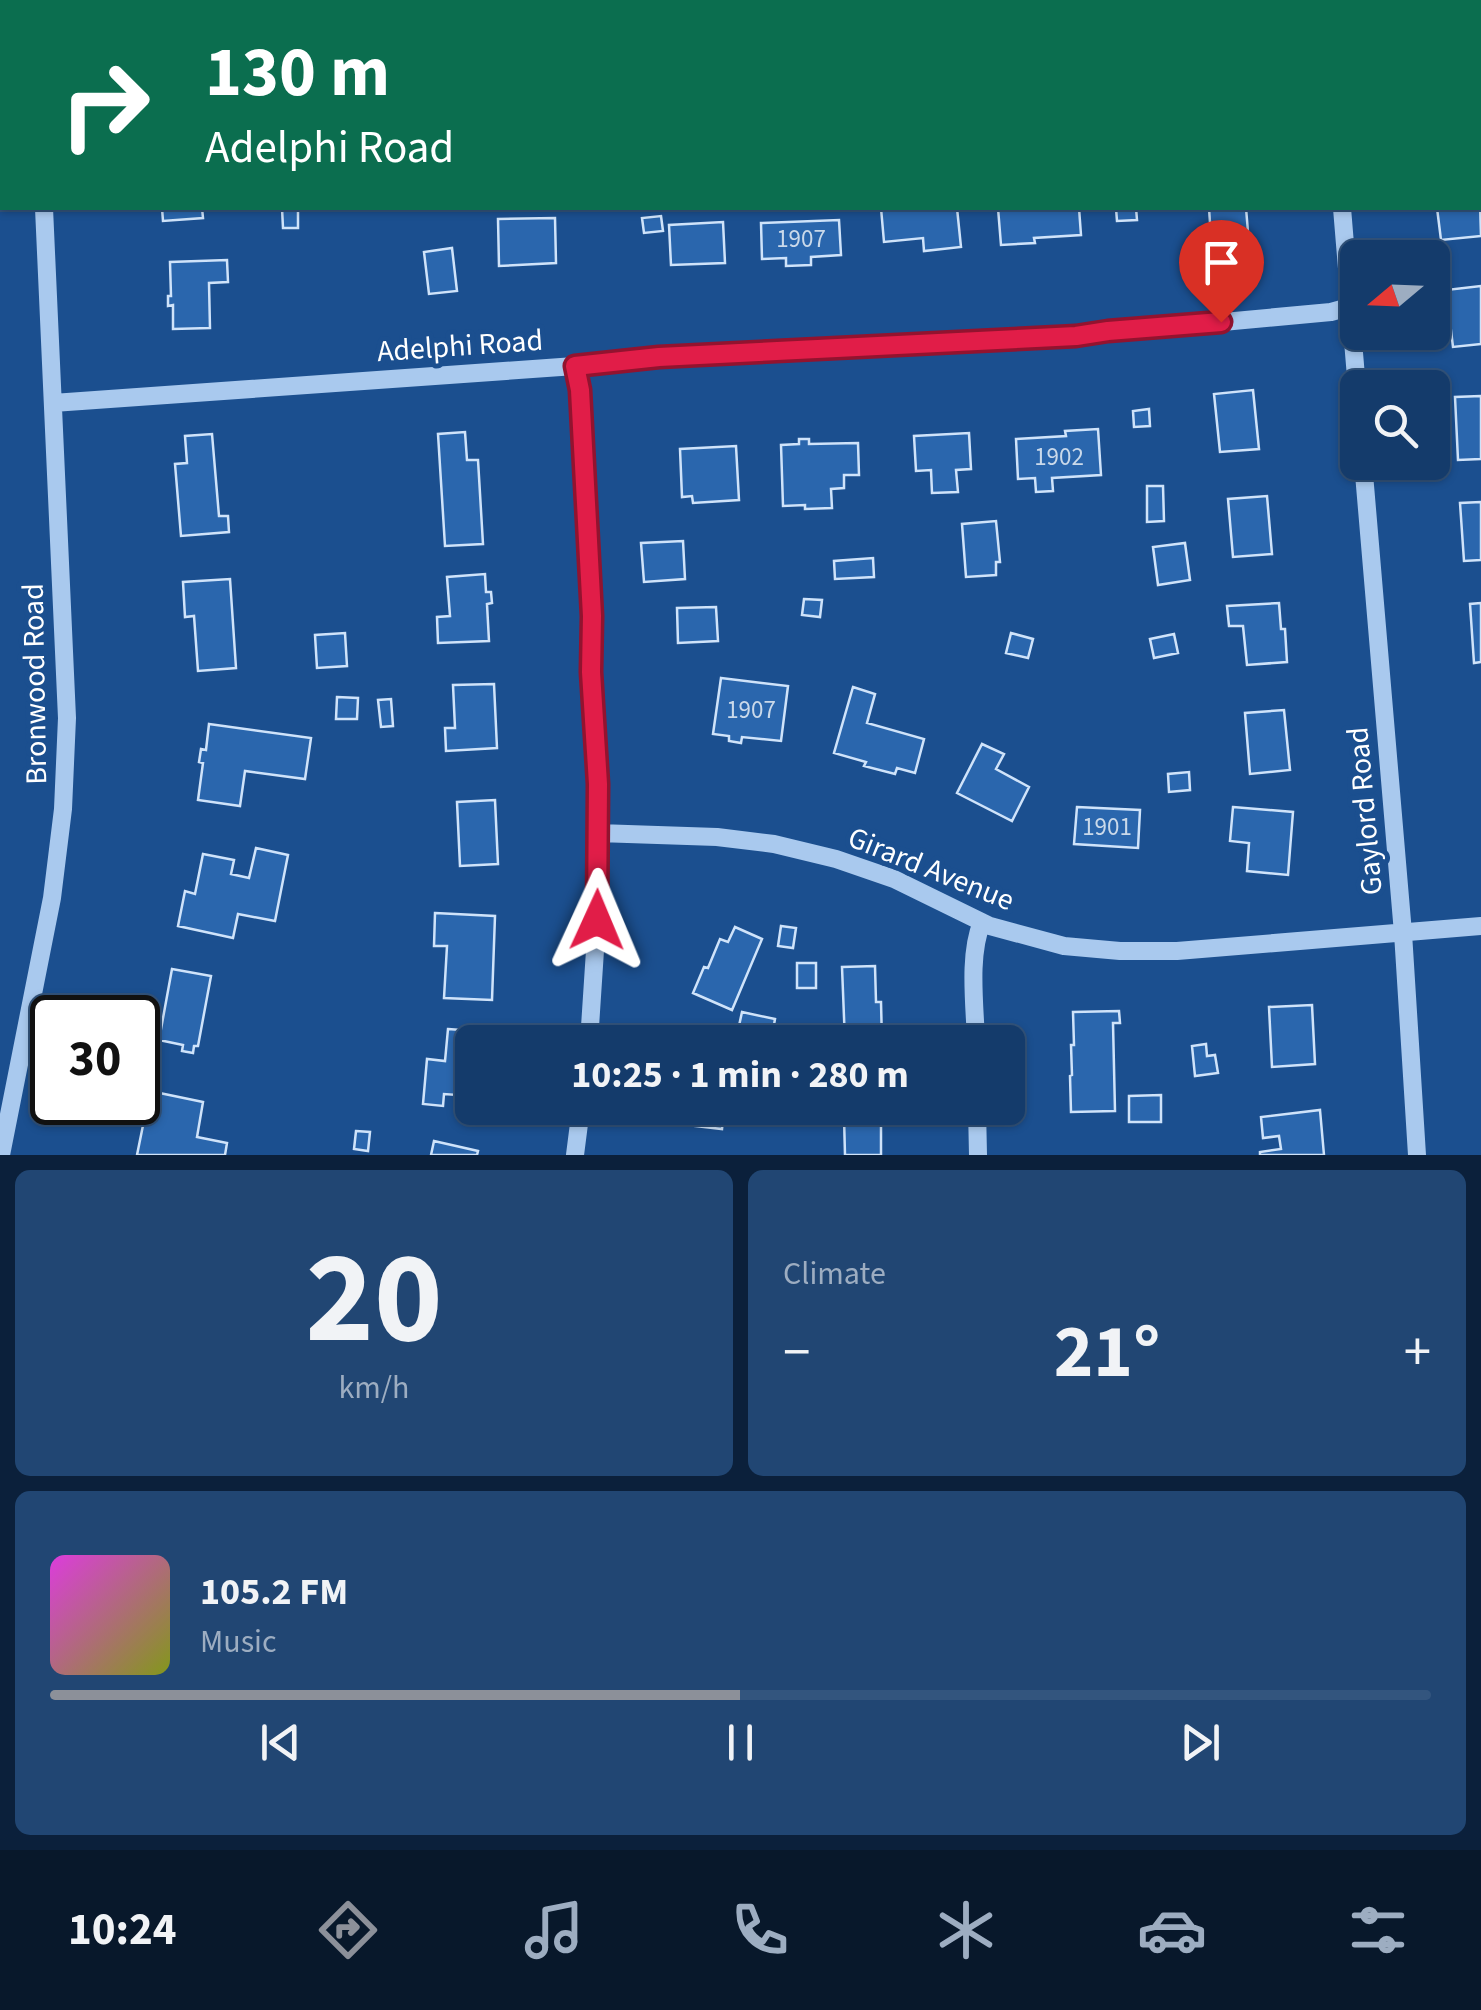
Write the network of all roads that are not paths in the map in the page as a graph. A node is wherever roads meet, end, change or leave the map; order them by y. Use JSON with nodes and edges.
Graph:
{"nodes":[{"id":1,"x":44,"y":210,"type":"edge"},
{"id":2,"x":1342,"y":210,"type":"edge"},
{"id":3,"x":1344,"y":240,"type":"edge"},
{"id":4,"x":1340,"y":310,"type":"edge"},
{"id":5,"x":575,"y":366,"type":"junction"},
{"id":6,"x":53,"y":403,"type":"junction"},
{"id":7,"x":1364,"y":480,"type":"edge"},
{"id":8,"x":598,"y":833,"type":"junction"},
{"id":9,"x":982,"y":922,"type":"junction"},
{"id":10,"x":1481,"y":926,"type":"edge"},
{"id":11,"x":1402,"y":932,"type":"junction"},
{"id":12,"x":590,"y":1025,"type":"edge"},
{"id":13,"x":975,"y":1025,"type":"edge"},
{"id":14,"x":579,"y":1125,"type":"edge"},
{"id":15,"x":977,"y":1125,"type":"edge"},
{"id":16,"x":1,"y":1155,"type":"edge"},
{"id":17,"x":575,"y":1155,"type":"edge"},
{"id":18,"x":978,"y":1155,"type":"edge"},
{"id":19,"x":1416,"y":1155,"type":"edge"}],
"edges":[{"from":1,"to":6,"type":"street","name":"Bronwood Road"},
{"from":2,"to":3,"type":"street"},
{"from":4,"to":5,"type":"street","name":"Adelphi Road"},
{"from":5,"to":6,"type":"street","name":"Adelphi Road"},
{"from":5,"to":8,"type":"street"},
{"from":6,"to":16,"type":"street","name":"Bronwood Road"},
{"from":7,"to":11,"type":"street","name":"Gaylord Road"},
{"from":8,"to":9,"type":"street","name":"Girard Avenue"},
{"from":8,"to":12,"type":"street"},
{"from":9,"to":11,"type":"street","name":"Girard Avenue"},
{"from":9,"to":13,"type":"street"},
{"from":10,"to":11,"type":"street","name":"Girard Avenue"},
{"from":11,"to":19,"type":"street","name":"Gaylord Road"},
{"from":14,"to":17,"type":"street"},
{"from":15,"to":18,"type":"street"}]}
